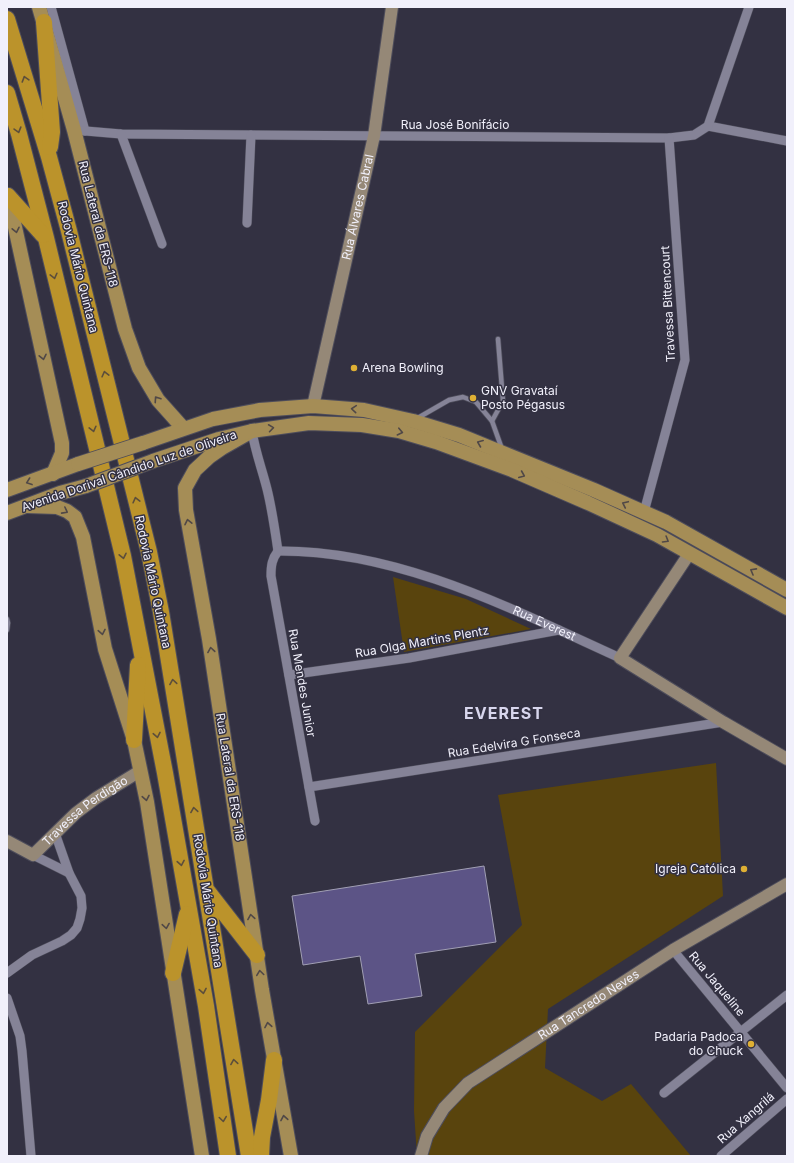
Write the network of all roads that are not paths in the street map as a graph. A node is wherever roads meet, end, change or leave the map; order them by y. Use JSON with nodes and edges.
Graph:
{"nodes":[{"id":1,"x":52,"y":7,"type":"edge"},
{"id":2,"x":392,"y":7,"type":"edge"},
{"id":3,"x":749,"y":7,"type":"edge"},
{"id":4,"x":42,"y":14,"type":"edge"},
{"id":5,"x":7,"y":19,"type":"edge"},
{"id":6,"x":7,"y":93,"type":"edge"},
{"id":7,"x":708,"y":126,"type":"junction"},
{"id":8,"x":79,"y":130,"type":"junction"},
{"id":9,"x":121,"y":134,"type":"junction"},
{"id":10,"x":251,"y":135,"type":"junction"},
{"id":11,"x":374,"y":136,"type":"junction"},
{"id":12,"x":669,"y":138,"type":"junction"},
{"id":13,"x":787,"y":141,"type":"edge"},
{"id":14,"x":49,"y":157,"type":"junction"},
{"id":15,"x":7,"y":195,"type":"edge"},
{"id":16,"x":247,"y":224,"type":"dead end"},
{"id":17,"x":46,"y":238,"type":"junction"},
{"id":18,"x":162,"y":244,"type":"dead end"},
{"id":19,"x":498,"y":339,"type":"dead end"},
{"id":20,"x":313,"y":406,"type":"junction"},
{"id":21,"x":413,"y":421,"type":"junction"},
{"id":22,"x":492,"y":421,"type":"junction"},
{"id":23,"x":182,"y":428,"type":"junction"},
{"id":24,"x":252,"y":431,"type":"junction"},
{"id":25,"x":503,"y":452,"type":"junction"},
{"id":26,"x":53,"y":474,"type":"junction"},
{"id":27,"x":7,"y":490,"type":"edge"},
{"id":28,"x":27,"y":506,"type":"junction"},
{"id":29,"x":7,"y":512,"type":"edge"},
{"id":30,"x":644,"y":512,"type":"junction"},
{"id":31,"x":278,"y":551,"type":"junction"},
{"id":32,"x":689,"y":554,"type":"junction"},
{"id":33,"x":787,"y":590,"type":"edge"},
{"id":34,"x":787,"y":608,"type":"edge"},
{"id":35,"x":7,"y":619,"type":"edge"},
{"id":36,"x":7,"y":630,"type":"edge"},
{"id":37,"x":559,"y":630,"type":"junction"},
{"id":38,"x":139,"y":642,"type":"junction"},
{"id":39,"x":620,"y":658,"type":"junction"},
{"id":40,"x":289,"y":675,"type":"junction"},
{"id":41,"x":723,"y":722,"type":"junction"},
{"id":42,"x":134,"y":740,"type":"junction"},
{"id":43,"x":787,"y":760,"type":"edge"},
{"id":44,"x":140,"y":771,"type":"junction"},
{"id":45,"x":309,"y":787,"type":"junction"},
{"id":46,"x":315,"y":821,"type":"dead end"},
{"id":47,"x":55,"y":833,"type":"junction"},
{"id":48,"x":7,"y":841,"type":"edge"},
{"id":49,"x":33,"y":855,"type":"junction"},
{"id":50,"x":69,"y":873,"type":"junction"},
{"id":51,"x":787,"y":884,"type":"edge"},
{"id":52,"x":207,"y":890,"type":"junction"},
{"id":53,"x":188,"y":907,"type":"junction"},
{"id":54,"x":674,"y":950,"type":"junction"},
{"id":55,"x":257,"y":955,"type":"junction"},
{"id":56,"x":7,"y":973,"type":"edge"},
{"id":57,"x":173,"y":973,"type":"junction"},
{"id":58,"x":787,"y":995,"type":"edge"},
{"id":59,"x":7,"y":998,"type":"edge"},
{"id":60,"x":11,"y":1023,"type":"edge"},
{"id":61,"x":741,"y":1032,"type":"junction"},
{"id":62,"x":274,"y":1060,"type":"junction"},
{"id":63,"x":787,"y":1088,"type":"edge"},
{"id":64,"x":664,"y":1093,"type":"dead end"},
{"id":65,"x":787,"y":1099,"type":"edge"},
{"id":66,"x":31,"y":1156,"type":"edge"},
{"id":67,"x":202,"y":1156,"type":"edge"},
{"id":68,"x":228,"y":1156,"type":"edge"},
{"id":69,"x":249,"y":1156,"type":"edge"},
{"id":70,"x":261,"y":1156,"type":"edge"},
{"id":71,"x":291,"y":1156,"type":"edge"},
{"id":72,"x":421,"y":1156,"type":"edge"},
{"id":73,"x":720,"y":1156,"type":"edge"}],
"edges":[{"from":1,"to":8,"type":"street"},
{"from":2,"to":11,"type":"street","name":"Rua Álvares Cabral"},
{"from":3,"to":7,"type":"street"},
{"from":4,"to":8,"type":"main road","name":"Rua Lateral da ERS-118"},
{"from":4,"to":14,"type":"highway"},
{"from":14,"to":5,"type":"highway","name":"Rodovia Mário Quintana","one_way":true},
{"from":6,"to":17,"type":"highway","name":"Rodovia Mário Quintana","one_way":true},
{"from":7,"to":12,"type":"street","name":"Rua José Bonifácio"},
{"from":7,"to":13,"type":"street"},
{"from":8,"to":9,"type":"street","name":"Rua José Bonifácio"},
{"from":23,"to":8,"type":"main road","name":"Rua Lateral da ERS-118","one_way":true},
{"from":9,"to":10,"type":"street","name":"Rua José Bonifácio"},
{"from":9,"to":18,"type":"street"},
{"from":10,"to":11,"type":"street","name":"Rua José Bonifácio"},
{"from":10,"to":16,"type":"street"},
{"from":11,"to":12,"type":"street","name":"Rua José Bonifácio"},
{"from":11,"to":20,"type":"street","name":"Rua Álvares Cabral"},
{"from":12,"to":30,"type":"street","name":"Travessa Bittencourt"},
{"from":52,"to":14,"type":"highway","name":"Rodovia Mário Quintana","one_way":true},
{"from":15,"to":17,"type":"highway"},
{"from":15,"to":26,"type":"main road","one_way":true},
{"from":17,"to":38,"type":"highway","name":"Rodovia Mário Quintana","one_way":true},
{"from":19,"to":22,"type":"lane"},
{"from":21,"to":20,"type":"main road","name":"Avenida Dorival Cândido Luz de Oliveira","one_way":true},
{"from":20,"to":23,"type":"main road","name":"Avenida Dorival Cândido Luz de Oliveira"},
{"from":21,"to":22,"type":"lane"},
{"from":25,"to":21,"type":"main road","name":"Avenida Dorival Cândido Luz de Oliveira","one_way":true},
{"from":22,"to":25,"type":"lane"},
{"from":23,"to":26,"type":"main road","name":"Avenida Dorival Cândido Luz de Oliveira","bridge":true},
{"from":24,"to":28,"type":"main road","name":"Avenida Dorival Cândido Luz de Oliveira","bridge":true},
{"from":24,"to":31,"type":"street"},
{"from":24,"to":32,"type":"main road","name":"Avenida Dorival Cândido Luz de Oliveira","one_way":true},
{"from":55,"to":24,"type":"main road","name":"Rua Lateral da ERS-118","one_way":true},
{"from":30,"to":25,"type":"main road","name":"Avenida Dorival Cândido Luz de Oliveira","one_way":true},
{"from":26,"to":27,"type":"main road","name":"Avenida Dorival Cândido Luz de Oliveira","one_way":true},
{"from":28,"to":29,"type":"main road","name":"Avenida Dorival Cândido Luz de Oliveira"},
{"from":28,"to":42,"type":"main road","one_way":true},
{"from":33,"to":30,"type":"main road","name":"Avenida Dorival Cândido Luz de Oliveira","one_way":true},
{"from":31,"to":37,"type":"street","name":"Rua Everest"},
{"from":31,"to":40,"type":"street","name":"Rua Mendes Junior"},
{"from":32,"to":34,"type":"main road","name":"Avenida Dorival Cândido Luz de Oliveira"},
{"from":32,"to":39,"type":"street"},
{"from":35,"to":36,"type":"lane"},
{"from":37,"to":39,"type":"street","name":"Rua Everest"},
{"from":37,"to":40,"type":"street","name":"Rua Olga Martins Plentz"},
{"from":38,"to":42,"type":"highway"},
{"from":38,"to":53,"type":"highway","name":"Rodovia Mário Quintana","one_way":true},
{"from":39,"to":41,"type":"street","name":"Rua Everest"},
{"from":40,"to":45,"type":"street","name":"Rua Mendes Junior"},
{"from":41,"to":43,"type":"street","name":"Rua Everest"},
{"from":41,"to":45,"type":"street","name":"Rua Edelvira G Fonseca"},
{"from":42,"to":44,"type":"main road"},
{"from":44,"to":47,"type":"street","name":"Travessa Perdigão"},
{"from":44,"to":57,"type":"main road","one_way":true},
{"from":45,"to":46,"type":"street","name":"Rua Mendes Junior"},
{"from":47,"to":49,"type":"street","name":"Travessa Perdigão"},
{"from":47,"to":50,"type":"street"},
{"from":48,"to":49,"type":"street"},
{"from":49,"to":50,"type":"street"},
{"from":50,"to":56,"type":"street"},
{"from":51,"to":54,"type":"street","name":"Rua Tancredo Neves"},
{"from":52,"to":55,"type":"highway"},
{"from":69,"to":52,"type":"highway","name":"Rodovia Mário Quintana","one_way":true},
{"from":53,"to":57,"type":"highway"},
{"from":53,"to":68,"type":"highway","name":"Rodovia Mário Quintana","one_way":true},
{"from":54,"to":61,"type":"street","name":"Rua Jaqueline"},
{"from":54,"to":72,"type":"street","name":"Rua Tancredo Neves"},
{"from":62,"to":55,"type":"main road","name":"Rua Lateral da ERS-118","one_way":true},
{"from":57,"to":67,"type":"main road"},
{"from":58,"to":61,"type":"street"},
{"from":59,"to":60,"type":"street"},
{"from":60,"to":66,"type":"street"},
{"from":61,"to":63,"type":"street","name":"Rua Jaqueline"},
{"from":61,"to":64,"type":"street"},
{"from":62,"to":70,"type":"highway"},
{"from":71,"to":62,"type":"main road","name":"Rua Lateral da ERS-118","one_way":true},
{"from":65,"to":73,"type":"street","name":"Rua Xangrilá"}]}
